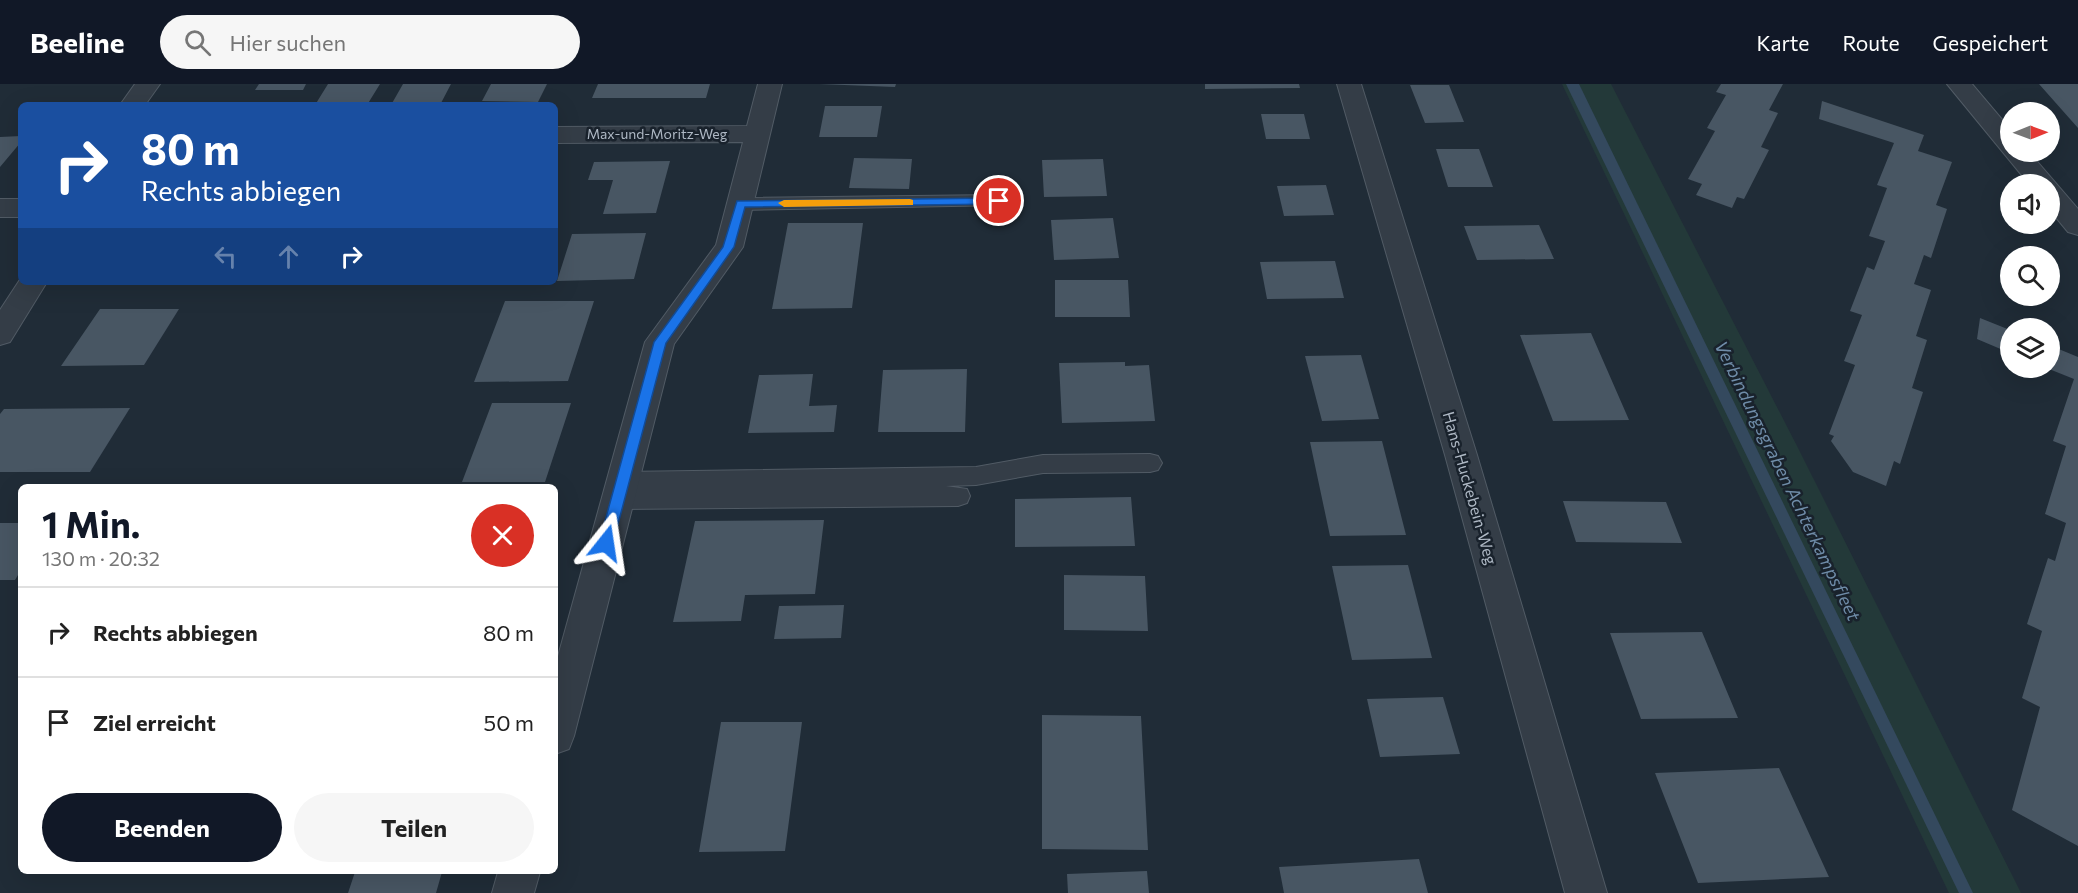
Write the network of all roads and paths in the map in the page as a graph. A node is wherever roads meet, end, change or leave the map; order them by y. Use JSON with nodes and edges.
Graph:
{"nodes":[{"id":1,"x":148,"y":84,"type":"edge"},
{"id":2,"x":770,"y":84,"type":"edge"},
{"id":3,"x":1348,"y":84,"type":"edge"},
{"id":4,"x":1959,"y":84,"type":"edge"},
{"id":5,"x":134,"y":102,"type":"edge"},
{"id":6,"x":2000,"y":133,"type":"edge"},
{"id":7,"x":759,"y":134,"type":"junction"},
{"id":8,"x":558,"y":135,"type":"edge"},
{"id":9,"x":2024,"y":162,"type":"edge"},
{"id":10,"x":2034,"y":174,"type":"edge"},
{"id":11,"x":999,"y":201,"type":"dead end"},
{"id":12,"x":741,"y":204,"type":"junction"},
{"id":13,"x":2060,"y":205,"type":"edge"},
{"id":14,"x":0,"y":208,"type":"edge"},
{"id":15,"x":18,"y":208,"type":"edge"},
{"id":16,"x":2078,"y":226,"type":"edge"},
{"id":17,"x":31,"y":285,"type":"edge"},
{"id":18,"x":0,"y":334,"type":"edge"},
{"id":19,"x":1150,"y":463,"type":"dead end"},
{"id":20,"x":620,"y":490,"type":"junction"},
{"id":21,"x":958,"y":496,"type":"dead end"},
{"id":22,"x":558,"y":725,"type":"edge"},
{"id":23,"x":518,"y":874,"type":"edge"},
{"id":24,"x":513,"y":893,"type":"edge"},
{"id":25,"x":1586,"y":893,"type":"edge"}],
"edges":[{"from":1,"to":5,"type":"street"},
{"from":2,"to":7,"type":"street"},
{"from":3,"to":25,"type":"street","name":"Hans-Huckebein-Weg"},
{"from":4,"to":6,"type":"street"},
{"from":7,"to":8,"type":"street","name":"Max-und-Moritz-Weg"},
{"from":7,"to":12,"type":"street"},
{"from":9,"to":10,"type":"street"},
{"from":11,"to":12,"type":"lane"},
{"from":12,"to":20,"type":"street"},
{"from":13,"to":16,"type":"street"},
{"from":14,"to":15,"type":"street"},
{"from":17,"to":18,"type":"street"},
{"from":19,"to":20,"type":"lane"},
{"from":20,"to":21,"type":"lane"},
{"from":20,"to":22,"type":"street"},
{"from":23,"to":24,"type":"street"}]}
